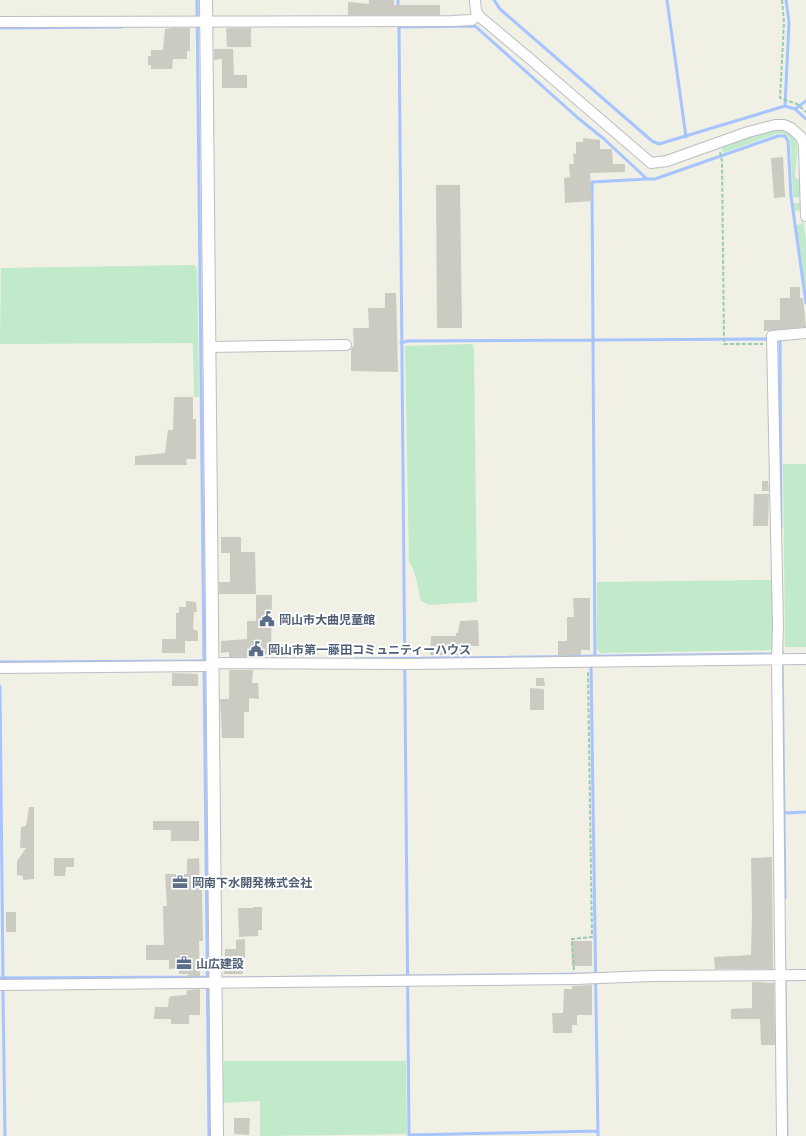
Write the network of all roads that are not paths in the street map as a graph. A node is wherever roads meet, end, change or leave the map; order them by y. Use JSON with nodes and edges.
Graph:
{"nodes":[{"id":1,"x":206,"y":0,"type":"edge"},
{"id":2,"x":475,"y":0,"type":"edge"},
{"id":3,"x":478,"y":15,"type":"junction"},
{"id":4,"x":200,"y":21,"type":"junction"},
{"id":5,"x":0,"y":22,"type":"edge"},
{"id":6,"x":805,"y":204,"type":"edge"},
{"id":7,"x":806,"y":216,"type":"edge"},
{"id":8,"x":806,"y":333,"type":"edge"},
{"id":9,"x":346,"y":345,"type":"dead end"},
{"id":10,"x":210,"y":347,"type":"junction"},
{"id":11,"x":779,"y":657,"type":"junction"},
{"id":12,"x":806,"y":659,"type":"edge"},
{"id":13,"x":206,"y":665,"type":"junction"},
{"id":14,"x":1,"y":668,"type":"edge"},
{"id":15,"x":783,"y":973,"type":"junction"},
{"id":16,"x":806,"y":975,"type":"edge"},
{"id":17,"x":210,"y":984,"type":"junction"},
{"id":18,"x":0,"y":985,"type":"edge"},
{"id":19,"x":217,"y":1136,"type":"edge"},
{"id":20,"x":782,"y":1136,"type":"edge"}],
"edges":[{"from":1,"to":4,"type":"street"},
{"from":2,"to":3,"type":"street"},
{"from":3,"to":4,"type":"street"},
{"from":3,"to":6,"type":"street"},
{"from":4,"to":5,"type":"street"},
{"from":4,"to":10,"type":"street"},
{"from":6,"to":7,"type":"street"},
{"from":8,"to":11,"type":"street"},
{"from":9,"to":10,"type":"street"},
{"from":10,"to":13,"type":"street"},
{"from":11,"to":12,"type":"street"},
{"from":11,"to":13,"type":"street"},
{"from":11,"to":15,"type":"street"},
{"from":13,"to":14,"type":"street"},
{"from":13,"to":17,"type":"street"},
{"from":15,"to":16,"type":"street"},
{"from":15,"to":17,"type":"street"},
{"from":15,"to":20,"type":"street"},
{"from":17,"to":18,"type":"street"},
{"from":17,"to":19,"type":"street"}]}
